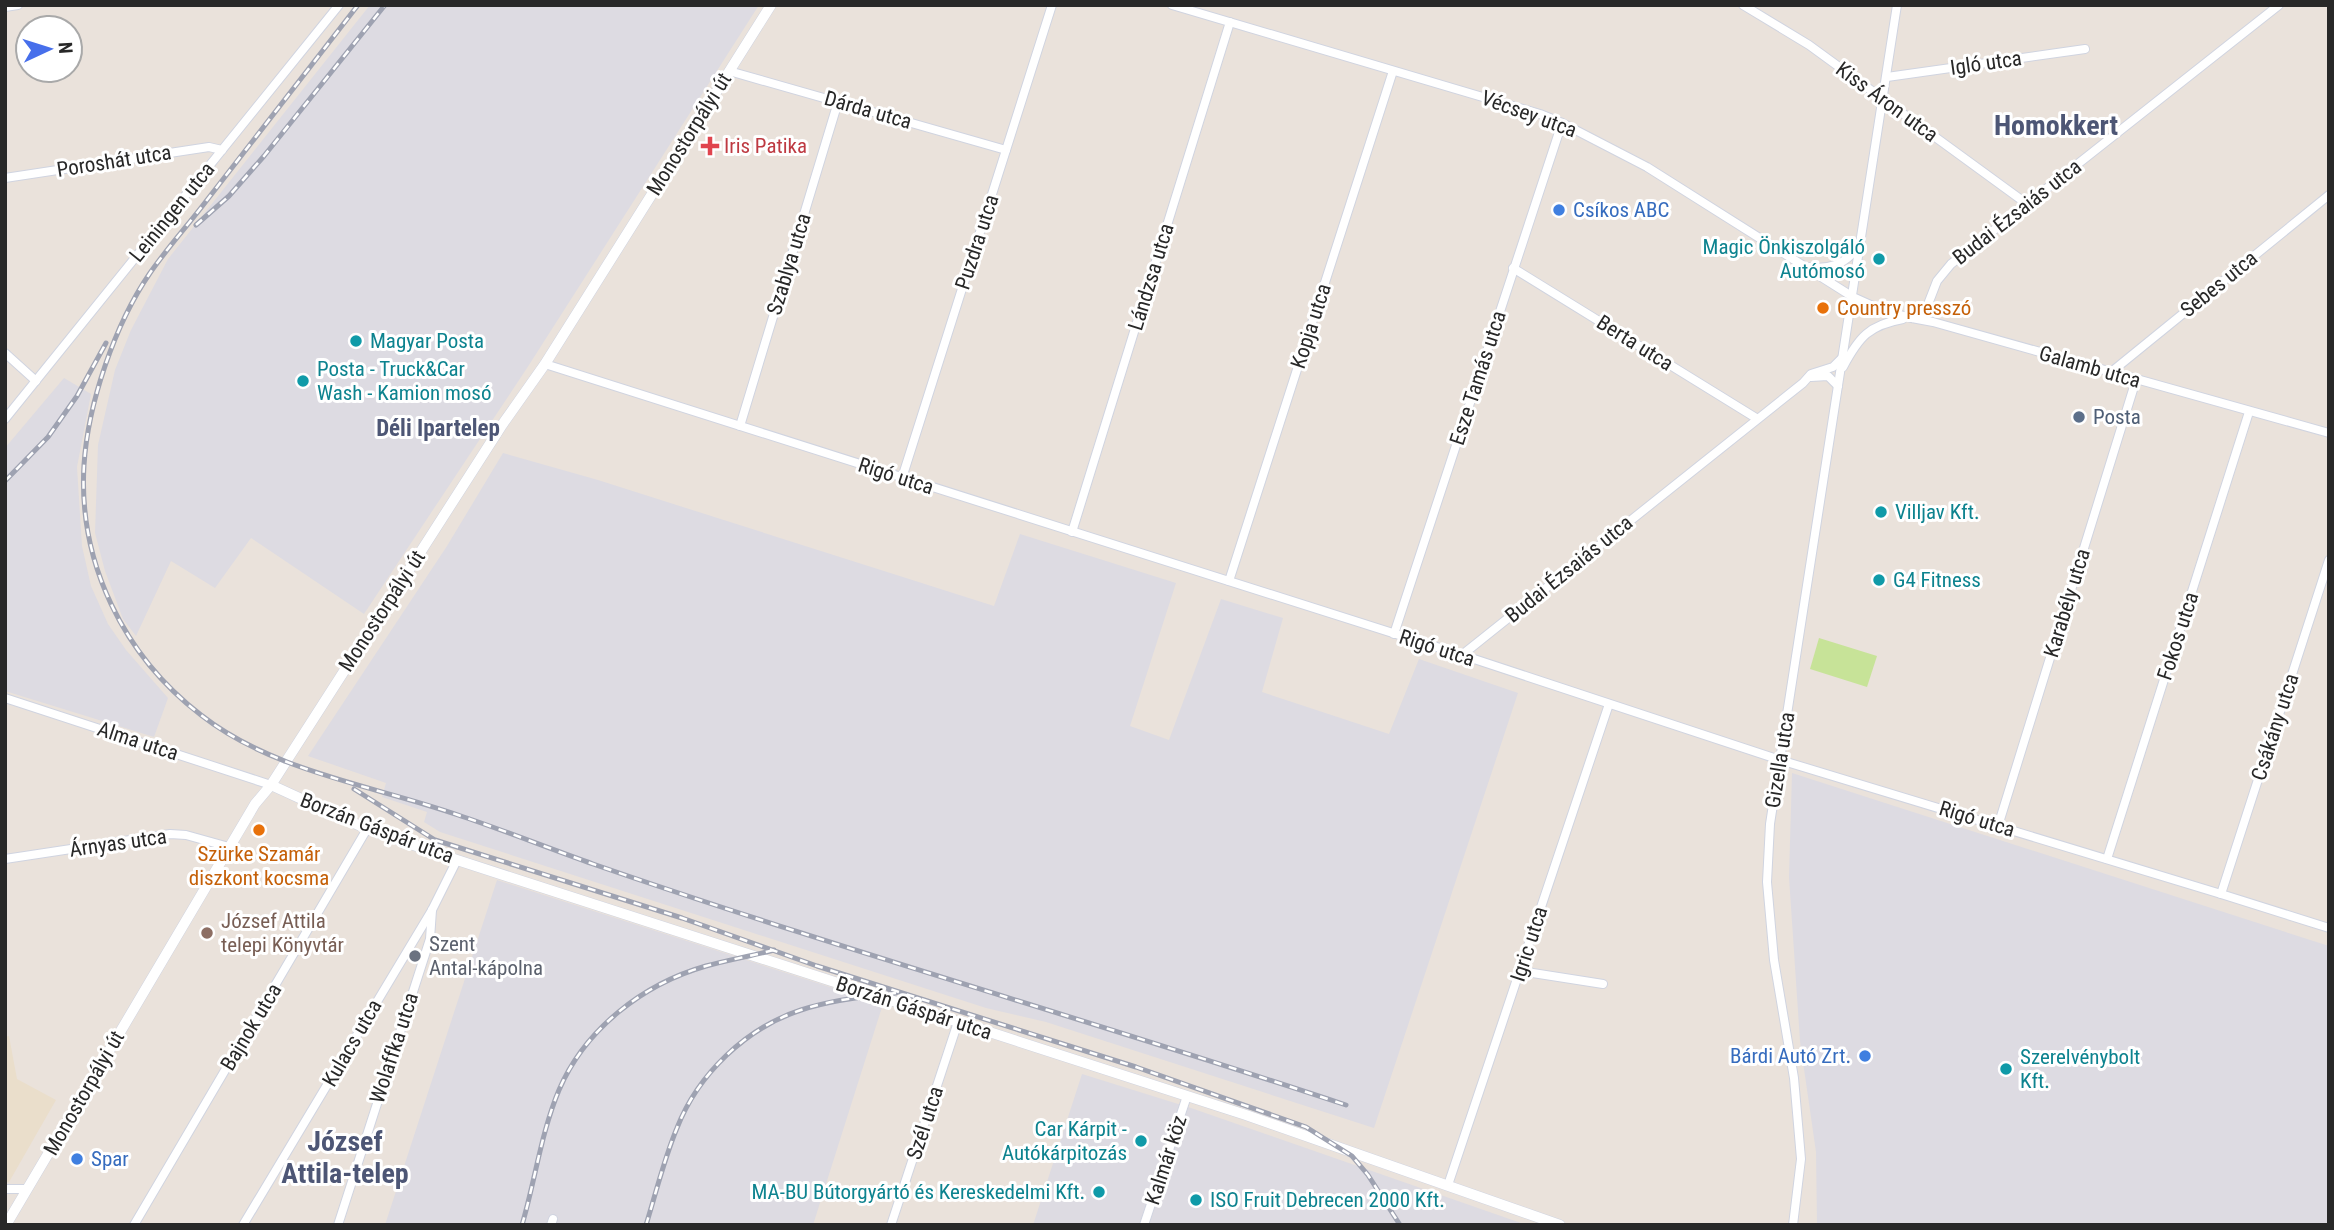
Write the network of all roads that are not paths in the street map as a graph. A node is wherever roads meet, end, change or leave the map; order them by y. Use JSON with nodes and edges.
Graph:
{"nodes":[{"id":1,"x":18,"y":5,"type":"edge"},
{"id":2,"x":339,"y":5,"type":"edge"},
{"id":3,"x":771,"y":5,"type":"edge"},
{"id":4,"x":1052,"y":5,"type":"edge"},
{"id":5,"x":1172,"y":5,"type":"edge"},
{"id":6,"x":1743,"y":5,"type":"edge"},
{"id":7,"x":1897,"y":5,"type":"edge"},
{"id":8,"x":2279,"y":5,"type":"edge"},
{"id":9,"x":5,"y":7,"type":"edge"},
{"id":10,"x":1230,"y":22,"type":"junction"},
{"id":11,"x":2085,"y":49,"type":"dead end"},
{"id":12,"x":729,"y":71,"type":"junction"},
{"id":13,"x":1393,"y":71,"type":"junction"},
{"id":14,"x":1887,"y":77,"type":"junction"},
{"id":15,"x":1884,"y":99,"type":"junction"},
{"id":16,"x":838,"y":102,"type":"junction"},
{"id":17,"x":1562,"y":123,"type":"junction"},
{"id":18,"x":222,"y":150,"type":"junction"},
{"id":19,"x":1006,"y":150,"type":"junction"},
{"id":20,"x":5,"y":178,"type":"edge"},
{"id":21,"x":2329,"y":195,"type":"edge"},
{"id":22,"x":2027,"y":204,"type":"junction"},
{"id":23,"x":1863,"y":236,"type":"junction"},
{"id":24,"x":1806,"y":267,"type":"junction"},
{"id":25,"x":1514,"y":268,"type":"junction"},
{"id":26,"x":1853,"y":297,"type":"junction"},
{"id":27,"x":1932,"y":297,"type":"junction"},
{"id":28,"x":1909,"y":318,"type":"junction"},
{"id":29,"x":1943,"y":325,"type":"junction"},
{"id":30,"x":5,"y":353,"type":"edge"},
{"id":31,"x":1842,"y":358,"type":"junction"},
{"id":32,"x":545,"y":364,"type":"junction"},
{"id":33,"x":2110,"y":373,"type":"junction"},
{"id":34,"x":1840,"y":374,"type":"junction"},
{"id":35,"x":1808,"y":378,"type":"junction"},
{"id":36,"x":2136,"y":380,"type":"junction"},
{"id":37,"x":36,"y":381,"type":"junction"},
{"id":38,"x":1838,"y":386,"type":"junction"},
{"id":39,"x":2249,"y":412,"type":"junction"},
{"id":40,"x":1756,"y":418,"type":"junction"},
{"id":41,"x":5,"y":419,"type":"edge"},
{"id":42,"x":740,"y":426,"type":"junction"},
{"id":43,"x":2329,"y":433,"type":"edge"},
{"id":44,"x":902,"y":478,"type":"junction"},
{"id":45,"x":1072,"y":532,"type":"junction"},
{"id":46,"x":2329,"y":561,"type":"edge"},
{"id":47,"x":1228,"y":581,"type":"junction"},
{"id":48,"x":1394,"y":634,"type":"junction"},
{"id":49,"x":1462,"y":655,"type":"junction"},
{"id":50,"x":5,"y":698,"type":"edge"},
{"id":51,"x":1609,"y":704,"type":"junction"},
{"id":52,"x":1780,"y":760,"type":"junction"},
{"id":53,"x":271,"y":785,"type":"junction"},
{"id":54,"x":1998,"y":826,"type":"junction"},
{"id":55,"x":367,"y":829,"type":"junction"},
{"id":56,"x":229,"y":847,"type":"junction"},
{"id":57,"x":5,"y":859,"type":"edge"},
{"id":58,"x":2107,"y":859,"type":"junction"},
{"id":59,"x":457,"y":860,"type":"junction"},
{"id":60,"x":2221,"y":894,"type":"junction"},
{"id":61,"x":432,"y":910,"type":"junction"},
{"id":62,"x":2329,"y":929,"type":"edge"},
{"id":63,"x":1520,"y":971,"type":"junction"},
{"id":64,"x":1603,"y":984,"type":"dead end"},
{"id":65,"x":958,"y":1022,"type":"junction"},
{"id":66,"x":1188,"y":1096,"type":"junction"},
{"id":67,"x":1448,"y":1185,"type":"junction"},
{"id":68,"x":5,"y":1189,"type":"edge"},
{"id":69,"x":27,"y":1189,"type":"junction"},
{"id":70,"x":6,"y":1225,"type":"edge"},
{"id":71,"x":134,"y":1225,"type":"edge"},
{"id":72,"x":243,"y":1225,"type":"edge"},
{"id":73,"x":338,"y":1225,"type":"edge"},
{"id":74,"x":891,"y":1225,"type":"edge"},
{"id":75,"x":1144,"y":1225,"type":"edge"},
{"id":76,"x":1560,"y":1225,"type":"edge"},
{"id":77,"x":1793,"y":1225,"type":"edge"}],
"edges":[{"from":1,"to":9,"type":"street"},
{"from":2,"to":18,"type":"street","name":"Leiningen utca"},
{"from":3,"to":12,"type":"street","name":"Monostorpályi út"},
{"from":4,"to":19,"type":"street","name":"Puzdra utca"},
{"from":5,"to":10,"type":"street","name":"Vécsey utca"},
{"from":6,"to":15,"type":"street","name":"Kiss Áron utca"},
{"from":7,"to":14,"type":"street","name":"Gizella utca"},
{"from":8,"to":22,"type":"street","name":"Budai Ézsaiás utca"},
{"from":10,"to":13,"type":"street","name":"Vécsey utca"},
{"from":10,"to":45,"type":"street","name":"Lándzsa utca"},
{"from":11,"to":14,"type":"street","name":"Igló utca"},
{"from":12,"to":16,"type":"street","name":"Dárda utca"},
{"from":12,"to":32,"type":"street","name":"Monostorpályi út"},
{"from":13,"to":17,"type":"street","name":"Vécsey utca"},
{"from":13,"to":47,"type":"street","name":"Kopja utca"},
{"from":14,"to":15,"type":"street","name":"Gizella utca"},
{"from":15,"to":22,"type":"street","name":"Kiss Áron utca"},
{"from":15,"to":23,"type":"street","name":"Gizella utca"},
{"from":16,"to":19,"type":"street","name":"Dárda utca"},
{"from":16,"to":42,"type":"street","name":"Szablya utca"},
{"from":17,"to":24,"type":"street","name":"Vécsey utca"},
{"from":17,"to":25,"type":"street","name":"Esze Tamás utca"},
{"from":18,"to":20,"type":"street","name":"Poroshát utca"},
{"from":18,"to":37,"type":"street","name":"Leiningen utca"},
{"from":19,"to":44,"type":"street","name":"Puzdra utca"},
{"from":21,"to":33,"type":"street","name":"Sebes utca"},
{"from":22,"to":27,"type":"street","name":"Budai Ézsaiás utca"},
{"from":23,"to":24,"type":"street"},
{"from":23,"to":26,"type":"street","name":"Gizella utca"},
{"from":24,"to":26,"type":"street","name":"Vécsey utca"},
{"from":25,"to":40,"type":"street","name":"Berta utca"},
{"from":25,"to":48,"type":"street","name":"Esze Tamás utca"},
{"from":26,"to":28,"type":"street","name":"Galamb utca"},
{"from":26,"to":31,"type":"street","name":"Gizella utca"},
{"from":27,"to":28,"type":"street","name":"Budai Ézsaiás utca"},
{"from":27,"to":29,"type":"street"},
{"from":28,"to":29,"type":"street","name":"Galamb utca"},
{"from":28,"to":34,"type":"street"},
{"from":29,"to":33,"type":"street","name":"Galamb utca"},
{"from":30,"to":37,"type":"street"},
{"from":31,"to":34,"type":"street","name":"Gizella utca"},
{"from":31,"to":35,"type":"street","name":"Budai Ézsaiás utca"},
{"from":32,"to":42,"type":"street","name":"Rigó utca"},
{"from":32,"to":53,"type":"street","name":"Monostorpályi út"},
{"from":33,"to":36,"type":"street","name":"Galamb utca"},
{"from":34,"to":38,"type":"street","name":"Gizella utca"},
{"from":35,"to":38,"type":"street"},
{"from":35,"to":40,"type":"street","name":"Budai Ézsaiás utca"},
{"from":36,"to":39,"type":"street","name":"Galamb utca"},
{"from":36,"to":54,"type":"street","name":"Karabély utca"},
{"from":37,"to":41,"type":"street","name":"Leiningen utca"},
{"from":38,"to":52,"type":"street","name":"Gizella utca"},
{"from":39,"to":43,"type":"street","name":"Galamb utca"},
{"from":39,"to":58,"type":"street","name":"Fokos utca"},
{"from":40,"to":49,"type":"street","name":"Budai Ézsaiás utca"},
{"from":42,"to":44,"type":"street","name":"Rigó utca"},
{"from":44,"to":45,"type":"street","name":"Rigó utca"},
{"from":45,"to":47,"type":"street","name":"Rigó utca"},
{"from":46,"to":60,"type":"street","name":"Csákány utca"},
{"from":47,"to":48,"type":"street","name":"Rigó utca"},
{"from":48,"to":49,"type":"street","name":"Rigó utca"},
{"from":49,"to":51,"type":"street","name":"Rigó utca"},
{"from":50,"to":53,"type":"street","name":"Alma utca"},
{"from":51,"to":52,"type":"street","name":"Rigó utca"},
{"from":51,"to":63,"type":"street","name":"Igric utca"},
{"from":52,"to":54,"type":"street","name":"Rigó utca"},
{"from":52,"to":77,"type":"street","name":"Gizella utca"},
{"from":53,"to":55,"type":"street","name":"Borzán Gáspár utca"},
{"from":53,"to":56,"type":"street","name":"Monostorpályi út"},
{"from":54,"to":58,"type":"street","name":"Rigó utca"},
{"from":55,"to":59,"type":"street","name":"Borzán Gáspár utca"},
{"from":55,"to":71,"type":"street","name":"Bajnok utca"},
{"from":56,"to":57,"type":"street","name":"Árnyas utca"},
{"from":56,"to":69,"type":"street","name":"Monostorpályi út"},
{"from":58,"to":60,"type":"street","name":"Rigó utca"},
{"from":59,"to":61,"type":"street","name":"Kulacs utca"},
{"from":59,"to":65,"type":"street","name":"Borzán Gáspár utca"},
{"from":60,"to":62,"type":"street","name":"Rigó utca"},
{"from":61,"to":72,"type":"street","name":"Kulacs utca"},
{"from":61,"to":73,"type":"street","name":"Wolaffka utca"},
{"from":63,"to":64,"type":"street"},
{"from":63,"to":67,"type":"street","name":"Igric utca"},
{"from":65,"to":66,"type":"street","name":"Borzán Gáspár utca"},
{"from":65,"to":74,"type":"street","name":"Szél utca"},
{"from":66,"to":67,"type":"street","name":"Borzán Gáspár utca"},
{"from":66,"to":75,"type":"street","name":"Kalmár köz"},
{"from":67,"to":76,"type":"street","name":"Borzán Gáspár utca"},
{"from":68,"to":69,"type":"street"},
{"from":69,"to":70,"type":"street","name":"Monostorpályi út"}]}
